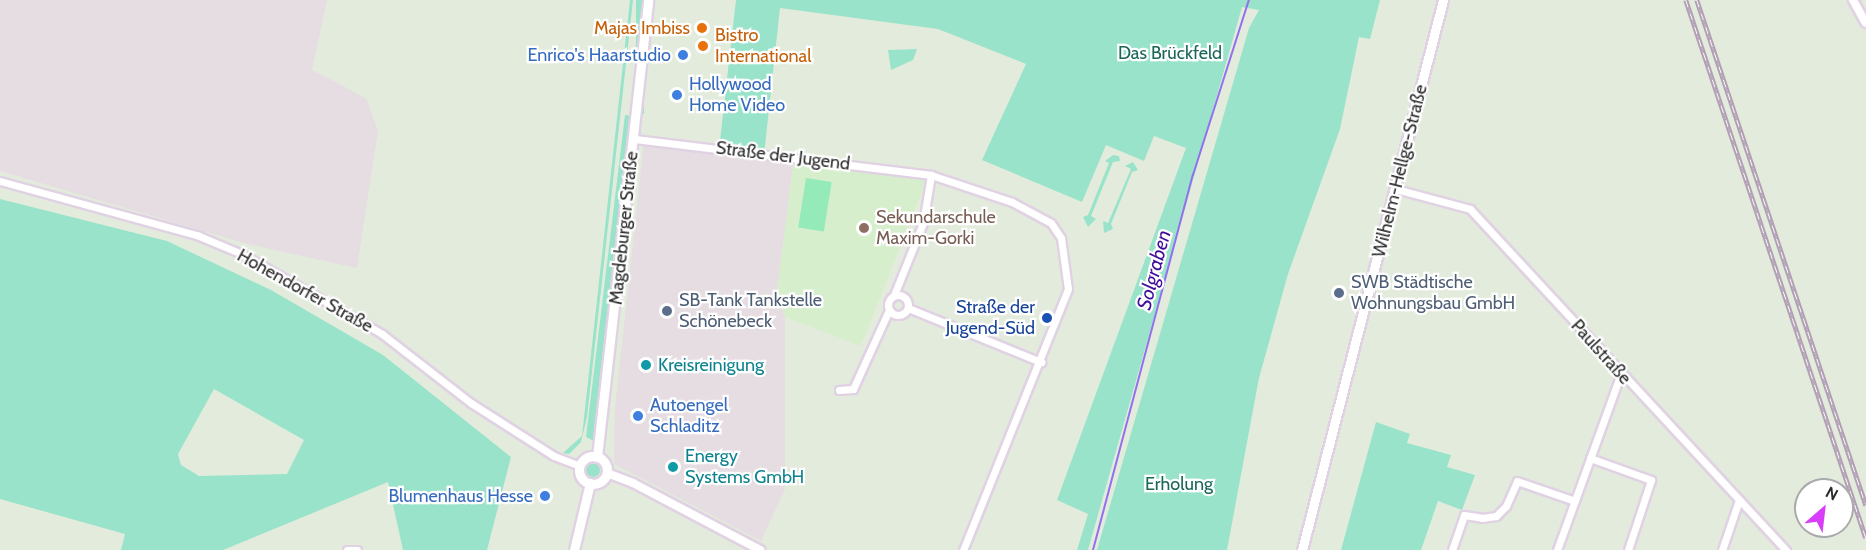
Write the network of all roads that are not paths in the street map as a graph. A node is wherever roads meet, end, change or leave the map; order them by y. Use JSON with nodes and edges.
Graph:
{"nodes":[{"id":1,"x":648,"y":0,"type":"edge"},
{"id":2,"x":1443,"y":0,"type":"edge"},
{"id":3,"x":1853,"y":0,"type":"edge"},
{"id":4,"x":1866,"y":23,"type":"edge"},
{"id":5,"x":634,"y":139,"type":"junction"},
{"id":6,"x":931,"y":175,"type":"junction"},
{"id":7,"x":0,"y":181,"type":"edge"},
{"id":8,"x":1396,"y":189,"type":"junction"},
{"id":9,"x":894,"y":295,"type":"junction"},
{"id":10,"x":908,"y":308,"type":"junction"},
{"id":11,"x":889,"y":310,"type":"junction"},
{"id":12,"x":1041,"y":362,"type":"junction"},
{"id":13,"x":1621,"y":373,"type":"junction"},
{"id":14,"x":839,"y":390,"type":"dead end"},
{"id":15,"x":597,"y":456,"type":"junction"},
{"id":16,"x":1590,"y":458,"type":"junction"},
{"id":17,"x":580,"y":466,"type":"junction"},
{"id":18,"x":607,"y":473,"type":"junction"},
{"id":19,"x":590,"y":483,"type":"junction"},
{"id":20,"x":1739,"y":500,"type":"junction"},
{"id":21,"x":1575,"y":501,"type":"junction"},
{"id":22,"x":347,"y":550,"type":"edge"},
{"id":23,"x":357,"y":550,"type":"edge"},
{"id":24,"x":574,"y":550,"type":"edge"},
{"id":25,"x":760,"y":550,"type":"edge"},
{"id":26,"x":963,"y":550,"type":"edge"},
{"id":27,"x":1302,"y":550,"type":"edge"},
{"id":28,"x":1452,"y":550,"type":"edge"},
{"id":29,"x":1557,"y":550,"type":"edge"},
{"id":30,"x":1628,"y":550,"type":"edge"},
{"id":31,"x":1722,"y":550,"type":"edge"},
{"id":32,"x":1786,"y":550,"type":"edge"}],
"edges":[{"from":1,"to":5,"type":"main road","name":"Magdeburger Straße"},
{"from":2,"to":8,"type":"main road","name":"Wilhelm-Hellge-Straße"},
{"from":3,"to":4,"type":"street"},
{"from":5,"to":6,"type":"street","name":"Straße der Jugend"},
{"from":5,"to":15,"type":"main road","name":"Magdeburger Straße"},
{"from":6,"to":9,"type":"street"},
{"from":6,"to":12,"type":"street","name":"Straße der Jugend"},
{"from":7,"to":17,"type":"street","name":"Hohendorfer Straße"},
{"from":8,"to":13,"type":"street","name":"Paulstraße"},
{"from":8,"to":27,"type":"main road","name":"Wilhelm-Hellge-Straße"},
{"from":9,"to":10,"type":"street"},
{"from":9,"to":11,"type":"street"},
{"from":10,"to":11,"type":"street"},
{"from":10,"to":12,"type":"street"},
{"from":11,"to":14,"type":"street"},
{"from":12,"to":26,"type":"street","name":"Straße der Jugend"},
{"from":13,"to":16,"type":"street"},
{"from":13,"to":20,"type":"street","name":"Paulstraße"},
{"from":15,"to":17,"type":"main road"},
{"from":15,"to":18,"type":"main road"},
{"from":16,"to":21,"type":"street"},
{"from":16,"to":30,"type":"street"},
{"from":17,"to":19,"type":"main road"},
{"from":18,"to":19,"type":"main road"},
{"from":18,"to":25,"type":"street"},
{"from":19,"to":24,"type":"main road"},
{"from":20,"to":31,"type":"street"},
{"from":20,"to":32,"type":"street","name":"Paulstraße"},
{"from":21,"to":28,"type":"street"},
{"from":21,"to":29,"type":"street"},
{"from":22,"to":23,"type":"street"}]}
